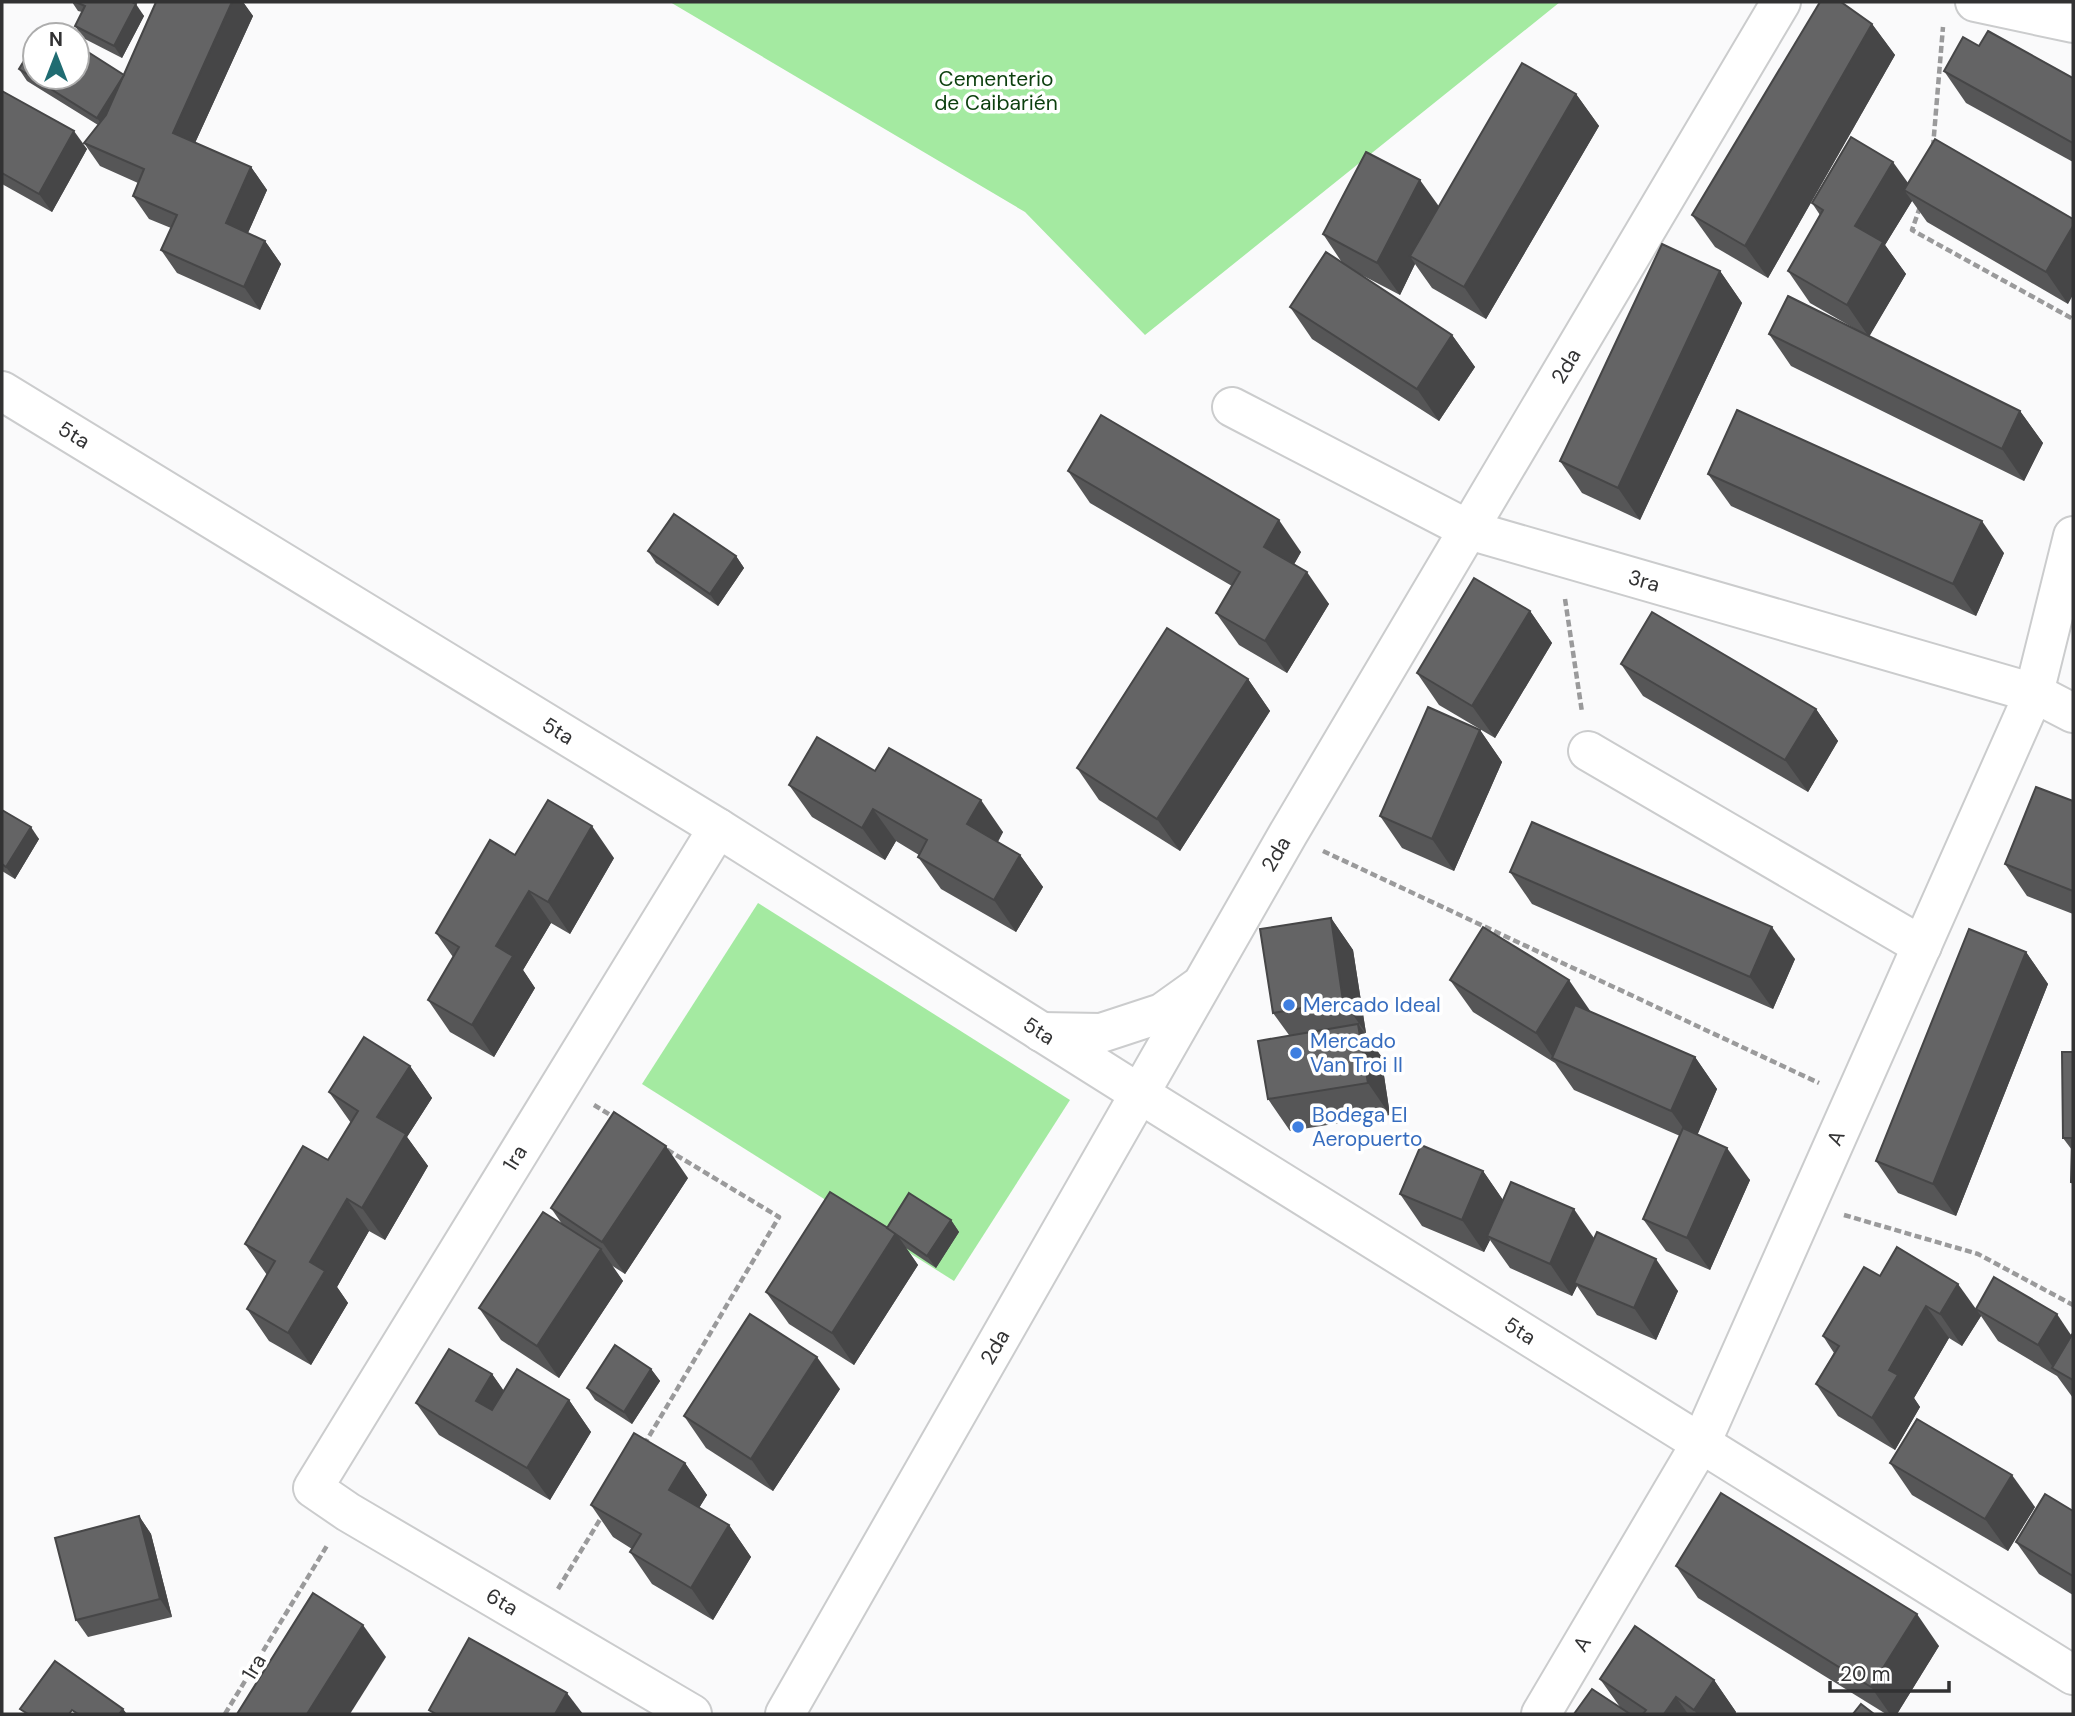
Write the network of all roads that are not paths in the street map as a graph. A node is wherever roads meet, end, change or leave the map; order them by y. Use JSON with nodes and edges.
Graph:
{"nodes":[{"id":1,"x":1780,"y":2,"type":"edge"},
{"id":2,"x":1960,"y":8,"type":"edge"},
{"id":3,"x":2073,"y":23,"type":"edge"},
{"id":4,"x":2,"y":391,"type":"edge"},
{"id":5,"x":1233,"y":407,"type":"dead end"},
{"id":6,"x":1469,"y":530,"type":"junction"},
{"id":7,"x":2073,"y":536,"type":"edge"},
{"id":8,"x":2034,"y":693,"type":"junction"},
{"id":9,"x":2073,"y":713,"type":"edge"},
{"id":10,"x":1588,"y":751,"type":"road end"},
{"id":11,"x":718,"y":828,"type":"junction"},
{"id":12,"x":1922,"y":946,"type":"junction"},
{"id":13,"x":1202,"y":985,"type":"junction"},
{"id":14,"x":1040,"y":1031,"type":"junction"},
{"id":15,"x":1140,"y":1094,"type":"junction"},
{"id":16,"x":1701,"y":1443,"type":"junction"},
{"id":17,"x":313,"y":1488,"type":"joint"},
{"id":18,"x":2073,"y":1675,"type":"edge"},
{"id":19,"x":692,"y":1714,"type":"edge"},
{"id":20,"x":785,"y":1714,"type":"edge"},
{"id":21,"x":1541,"y":1714,"type":"edge"}],
"edges":[{"from":1,"to":6,"type":"street","name":"2da"},
{"from":2,"to":3,"type":"street"},
{"from":4,"to":11,"type":"street","name":"5ta"},
{"from":5,"to":6,"type":"street","name":"3ra"},
{"from":6,"to":8,"type":"street","name":"3ra"},
{"from":6,"to":13,"type":"street","name":"2da"},
{"from":7,"to":8,"type":"street","name":"A"},
{"from":8,"to":9,"type":"street","name":"3ra"},
{"from":8,"to":12,"type":"street","name":"A"},
{"from":10,"to":12,"type":"street"},
{"from":11,"to":14,"type":"street","name":"5ta"},
{"from":11,"to":17,"type":"street","name":"1ra"},
{"from":12,"to":16,"type":"street","name":"A"},
{"from":13,"to":14,"type":"street"},
{"from":13,"to":15,"type":"street","name":"2da"},
{"from":14,"to":15,"type":"street","name":"5ta"},
{"from":15,"to":16,"type":"street","name":"5ta"},
{"from":15,"to":20,"type":"street","name":"2da"},
{"from":16,"to":18,"type":"street","name":"5ta"},
{"from":16,"to":21,"type":"street","name":"A"},
{"from":17,"to":19,"type":"street","name":"6ta"}]}
